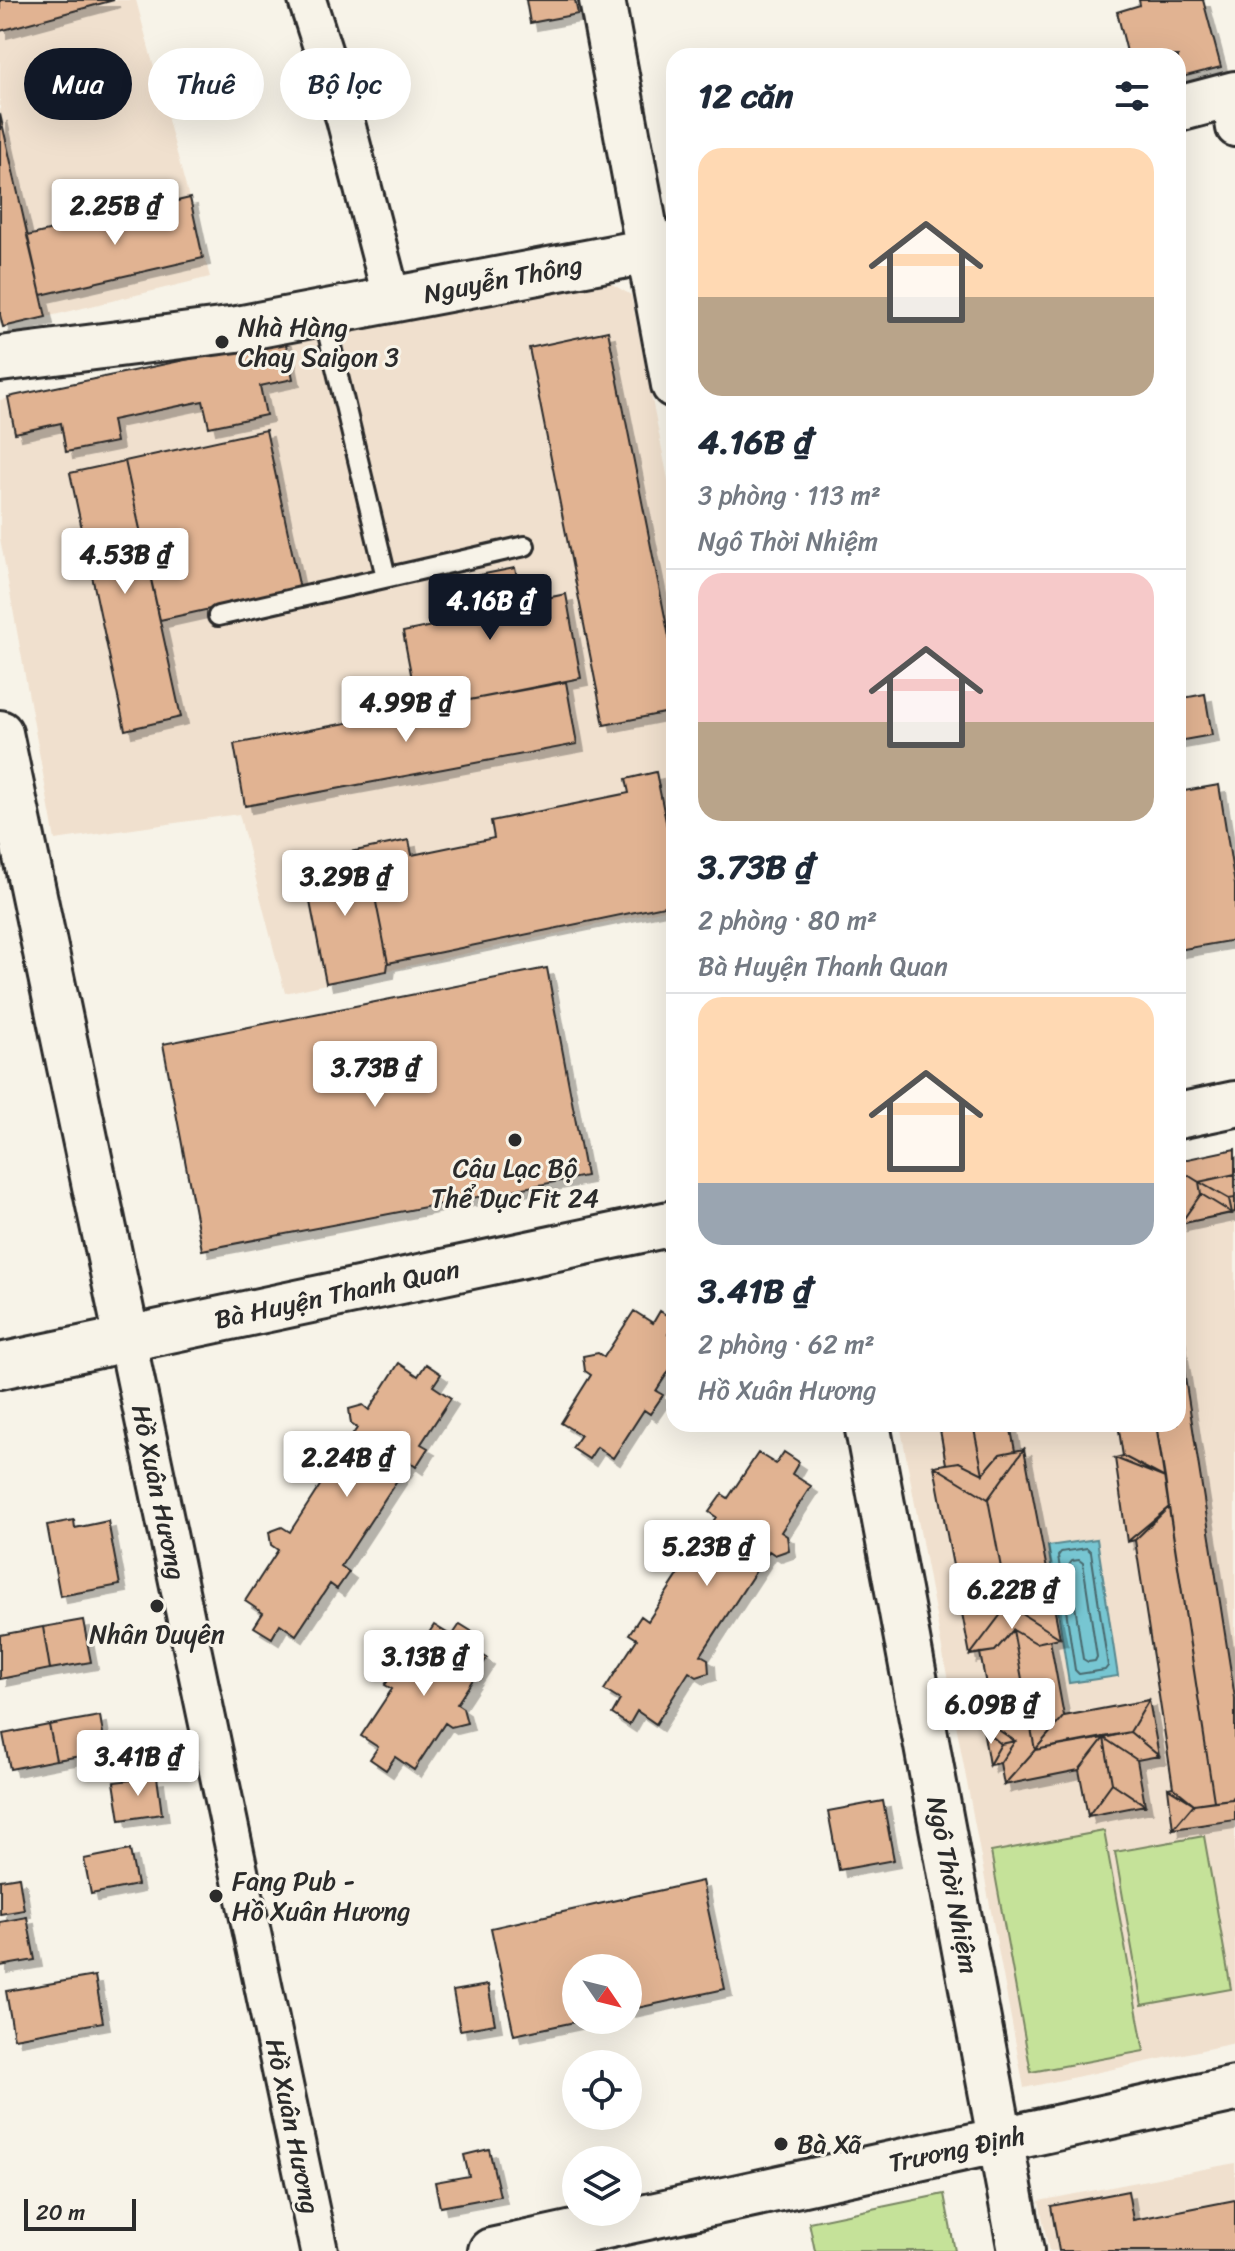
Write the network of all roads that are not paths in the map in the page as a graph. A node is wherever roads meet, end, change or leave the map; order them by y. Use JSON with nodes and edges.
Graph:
{"nodes":[{"id":1,"x":307,"y":0,"type":"edge"},
{"id":2,"x":602,"y":0,"type":"edge"},
{"id":3,"x":1233,"y":106,"type":"edge"},
{"id":4,"x":1186,"y":109,"type":"edge"},
{"id":5,"x":662,"y":248,"type":"edge"},
{"id":6,"x":666,"y":294,"type":"edge"},
{"id":7,"x":392,"y":300,"type":"junction"},
{"id":8,"x":323,"y":313,"type":"junction"},
{"id":9,"x":0,"y":359,"type":"edge"},
{"id":10,"x":525,"y":546,"type":"dead end"},
{"id":11,"x":386,"y":577,"type":"junction"},
{"id":12,"x":218,"y":616,"type":"dead end"},
{"id":13,"x":0,"y":733,"type":"edge"},
{"id":14,"x":1235,"y":1104,"type":"edge"},
{"id":15,"x":1186,"y":1114,"type":"edge"},
{"id":16,"x":666,"y":1225,"type":"edge"},
{"id":17,"x":127,"y":1339,"type":"junction"},
{"id":18,"x":0,"y":1366,"type":"edge"},
{"id":19,"x":868,"y":1432,"type":"edge"},
{"id":20,"x":1235,"y":2089,"type":"edge"},
{"id":21,"x":1001,"y":2139,"type":"junction"},
{"id":22,"x":319,"y":2251,"type":"edge"},
{"id":23,"x":491,"y":2251,"type":"edge"},
{"id":24,"x":1021,"y":2251,"type":"edge"}],
"edges":[{"from":1,"to":7,"type":"street"},
{"from":2,"to":5,"type":"street"},
{"from":3,"to":4,"type":"street"},
{"from":5,"to":6,"type":"street"},
{"from":5,"to":7,"type":"street","name":"Nguyễn Thông"},
{"from":7,"to":8,"type":"street","name":"Nguyễn Thông"},
{"from":8,"to":9,"type":"street","name":"Nguyễn Thông"},
{"from":8,"to":11,"type":"lane"},
{"from":10,"to":11,"type":"lane"},
{"from":11,"to":12,"type":"lane"},
{"from":13,"to":17,"type":"street","name":"Hồ Xuân Hương"},
{"from":14,"to":15,"type":"street"},
{"from":16,"to":17,"type":"street","name":"Bà Huyện Thanh Quan"},
{"from":17,"to":18,"type":"street","name":"Bà Huyện Thanh Quan"},
{"from":17,"to":22,"type":"street","name":"Hồ Xuân Hương"},
{"from":19,"to":21,"type":"street","name":"Ngô Thời Nhiệm"},
{"from":20,"to":21,"type":"street","name":"Trương Định"},
{"from":21,"to":23,"type":"street","name":"Trương Định"},
{"from":21,"to":24,"type":"street","name":"Ngô Thời Nhiệm"}]}
